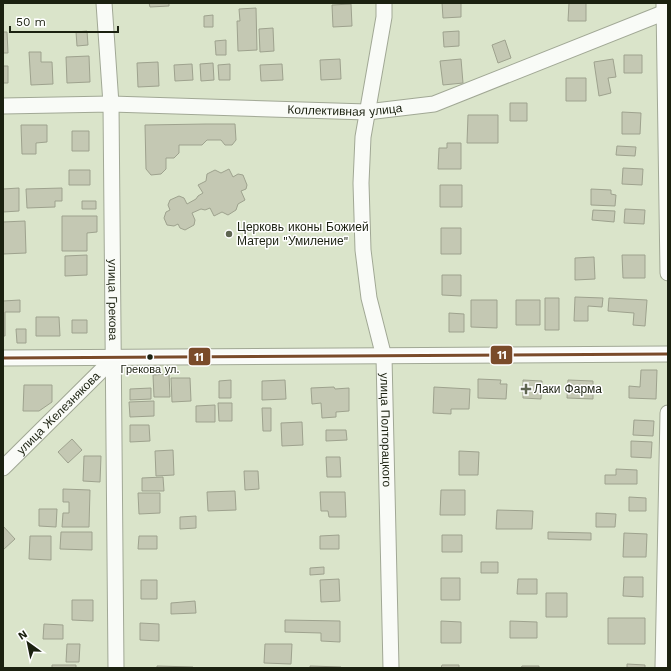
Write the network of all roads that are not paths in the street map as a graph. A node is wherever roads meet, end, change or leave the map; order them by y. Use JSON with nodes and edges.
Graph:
{"nodes":[{"id":1,"x":104,"y":3,"type":"edge"},
{"id":2,"x":384,"y":3,"type":"edge"},
{"id":3,"x":666,"y":9,"type":"edge"},
{"id":4,"x":111,"y":104,"type":"junction"},
{"id":5,"x":3,"y":106,"type":"edge"},
{"id":6,"x":367,"y":112,"type":"junction"},
{"id":7,"x":668,"y":274,"type":"edge"},
{"id":8,"x":668,"y":354,"type":"edge"},
{"id":9,"x":384,"y":357,"type":"junction"},
{"id":10,"x":3,"y":358,"type":"edge"},
{"id":11,"x":114,"y":358,"type":"junction"},
{"id":12,"x":668,"y":413,"type":"edge"},
{"id":13,"x":3,"y":468,"type":"edge"},
{"id":14,"x":116,"y":668,"type":"edge"},
{"id":15,"x":391,"y":668,"type":"edge"},
{"id":16,"x":663,"y":668,"type":"edge"}],
"edges":[{"from":1,"to":4,"type":"street","name":"улица Грекова"},
{"from":2,"to":6,"type":"street","name":"улица Полторацкого"},
{"from":3,"to":6,"type":"street","name":"Коллективная улица"},
{"from":3,"to":7,"type":"street"},
{"from":4,"to":5,"type":"street","name":"Коллективная улица"},
{"from":4,"to":6,"type":"street","name":"Коллективная улица"},
{"from":4,"to":11,"type":"street","name":"улица Грекова"},
{"from":6,"to":9,"type":"street","name":"улица Полторацкого"},
{"from":8,"to":9,"type":"street"},
{"from":9,"to":11,"type":"street"},
{"from":9,"to":15,"type":"street","name":"улица Полторацкого"},
{"from":10,"to":11,"type":"street"},
{"from":11,"to":13,"type":"street","name":"улица Железнякова"},
{"from":11,"to":14,"type":"street","name":"улица Грекова"},
{"from":12,"to":16,"type":"street"}]}
